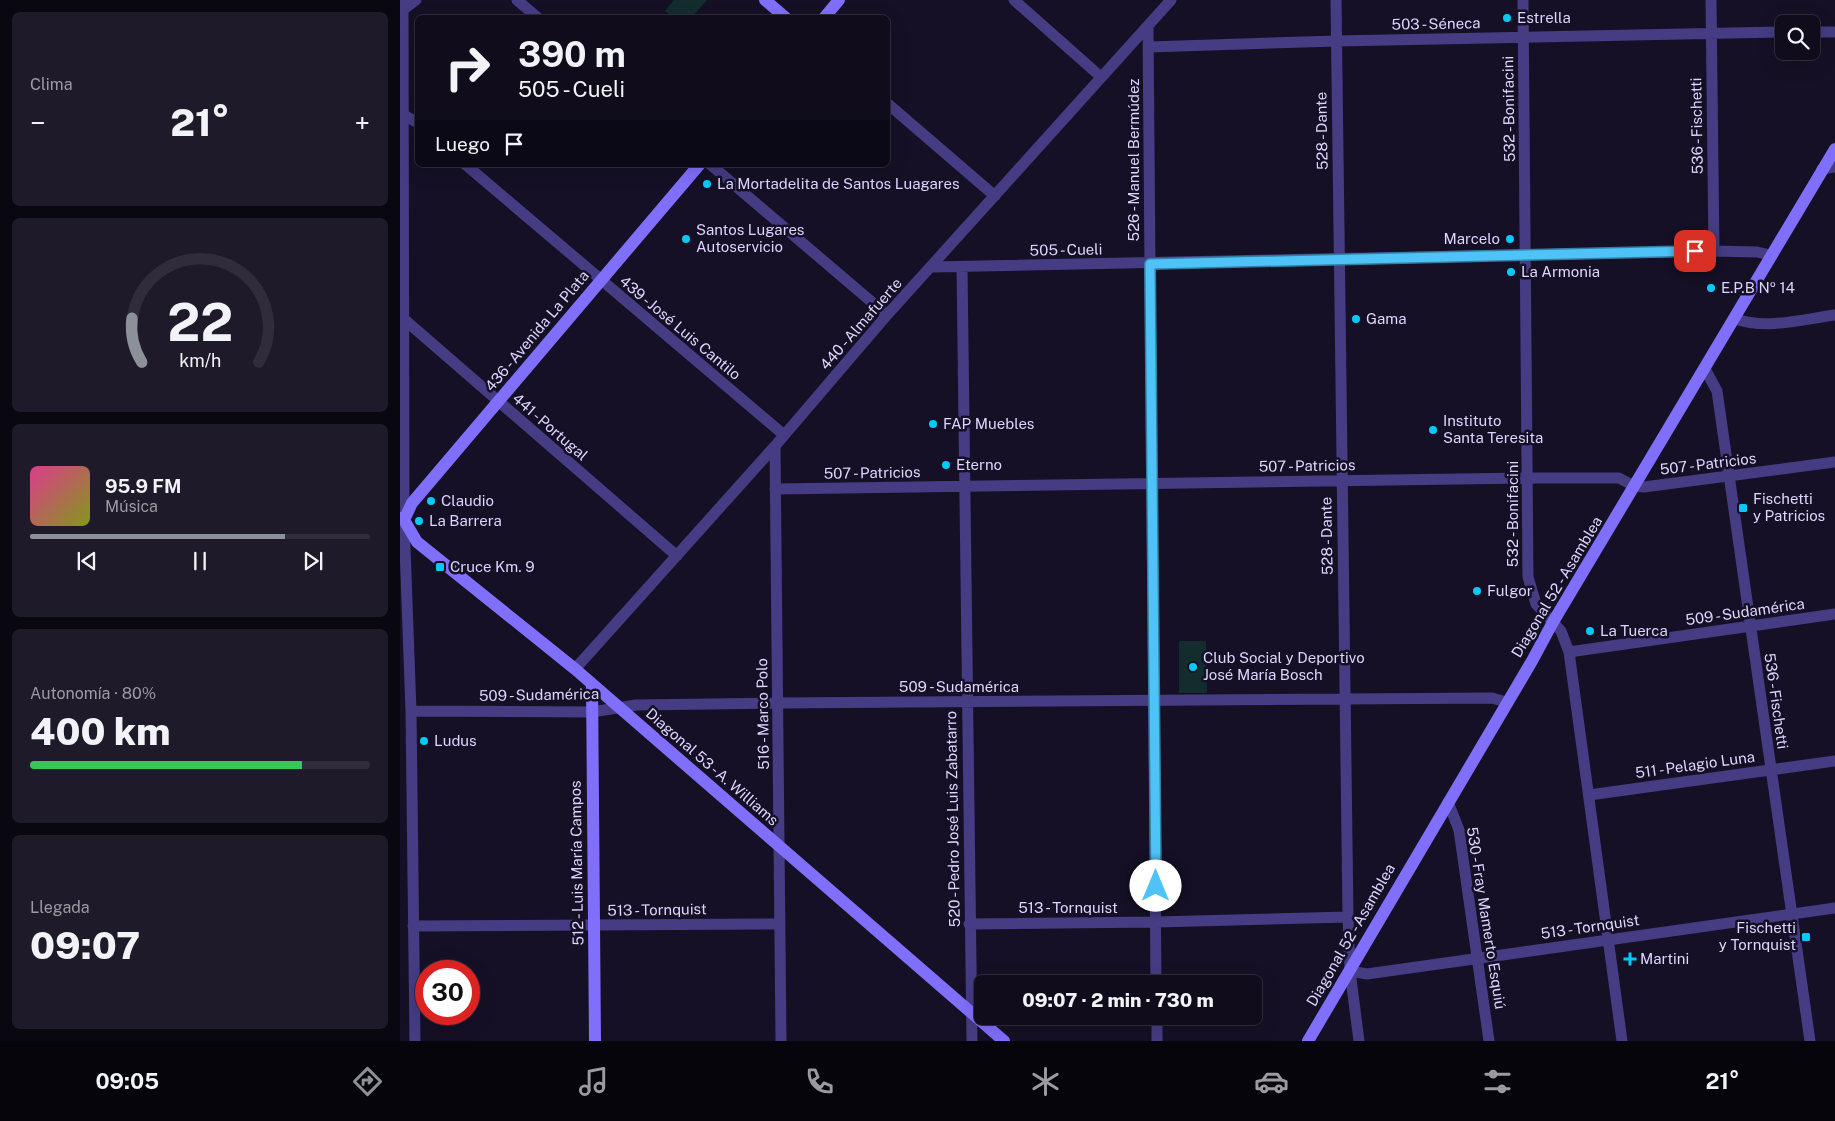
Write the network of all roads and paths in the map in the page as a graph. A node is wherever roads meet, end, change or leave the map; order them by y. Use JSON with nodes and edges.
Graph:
{"nodes":[{"id":1,"x":416,"y":0,"type":"edge"},
{"id":2,"x":517,"y":0,"type":"edge"},
{"id":3,"x":765,"y":0,"type":"edge"},
{"id":4,"x":839,"y":0,"type":"edge"},
{"id":5,"x":1014,"y":0,"type":"edge"},
{"id":6,"x":1171,"y":0,"type":"edge"},
{"id":7,"x":1336,"y":0,"type":"edge"},
{"id":8,"x":1523,"y":0,"type":"edge"},
{"id":9,"x":1711,"y":0,"type":"edge"},
{"id":10,"x":403,"y":5,"type":"edge"},
{"id":11,"x":534,"y":15,"type":"edge"},
{"id":12,"x":782,"y":15,"type":"edge"},
{"id":13,"x":826,"y":15,"type":"edge"},
{"id":14,"x":1148,"y":26,"type":"junction"},
{"id":15,"x":1775,"y":32,"type":"edge"},
{"id":16,"x":1820,"y":32,"type":"edge"},
{"id":17,"x":1835,"y":32,"type":"edge"},
{"id":18,"x":1711,"y":34,"type":"junction"},
{"id":19,"x":1523,"y":37,"type":"junction"},
{"id":20,"x":1336,"y":41,"type":"junction"},
{"id":21,"x":1149,"y":47,"type":"junction"},
{"id":22,"x":1101,"y":77,"type":"junction"},
{"id":23,"x":890,"y":106,"type":"edge"},
{"id":24,"x":404,"y":115,"type":"junction"},
{"id":25,"x":415,"y":121,"type":"edge"},
{"id":26,"x":1835,"y":149,"type":"edge"},
{"id":27,"x":468,"y":167,"type":"edge"},
{"id":28,"x":697,"y":167,"type":"edge"},
{"id":29,"x":713,"y":167,"type":"edge"},
{"id":30,"x":1829,"y":168,"type":"edge"},
{"id":31,"x":995,"y":196,"type":"junction"},
{"id":32,"x":1714,"y":251,"type":"junction"},
{"id":33,"x":1770,"y":255,"type":"junction"},
{"id":34,"x":1526,"y":256,"type":"junction"},
{"id":35,"x":1338,"y":260,"type":"junction"},
{"id":36,"x":1150,"y":264,"type":"junction"},
{"id":37,"x":932,"y":267,"type":"junction"},
{"id":38,"x":962,"y":267,"type":"junction"},
{"id":39,"x":600,"y":281,"type":"junction"},
{"id":40,"x":887,"y":315,"type":"junction"},
{"id":41,"x":1835,"y":315,"type":"edge"},
{"id":42,"x":1736,"y":318,"type":"junction"},
{"id":43,"x":404,"y":320,"type":"junction"},
{"id":44,"x":1705,"y":369,"type":"junction"},
{"id":45,"x":498,"y":401,"type":"junction"},
{"id":46,"x":784,"y":435,"type":"junction"},
{"id":47,"x":775,"y":446,"type":"junction"},
{"id":48,"x":1835,"y":462,"type":"edge"},
{"id":49,"x":1730,"y":476,"type":"junction"},
{"id":50,"x":1528,"y":478,"type":"junction"},
{"id":51,"x":1341,"y":480,"type":"junction"},
{"id":52,"x":1152,"y":482,"type":"junction"},
{"id":53,"x":965,"y":486,"type":"junction"},
{"id":54,"x":1634,"y":486,"type":"junction"},
{"id":55,"x":776,"y":490,"type":"junction"},
{"id":56,"x":402,"y":519,"type":"edge"},
{"id":57,"x":677,"y":556,"type":"junction"},
{"id":58,"x":1835,"y":614,"type":"edge"},
{"id":59,"x":1553,"y":622,"type":"junction"},
{"id":60,"x":1750,"y":626,"type":"junction"},
{"id":61,"x":1569,"y":652,"type":"junction"},
{"id":62,"x":575,"y":670,"type":"junction"},
{"id":63,"x":592,"y":684,"type":"junction"},
{"id":64,"x":1344,"y":699,"type":"junction"},
{"id":65,"x":967,"y":702,"type":"junction"},
{"id":66,"x":1156,"y":702,"type":"junction"},
{"id":67,"x":1506,"y":702,"type":"junction"},
{"id":68,"x":778,"y":703,"type":"junction"},
{"id":69,"x":619,"y":708,"type":"junction"},
{"id":70,"x":411,"y":711,"type":"junction"},
{"id":71,"x":592,"y":712,"type":"junction"},
{"id":72,"x":1835,"y":761,"type":"edge"},
{"id":73,"x":1771,"y":770,"type":"junction"},
{"id":74,"x":1589,"y":795,"type":"junction"},
{"id":75,"x":1448,"y":802,"type":"junction"},
{"id":76,"x":780,"y":848,"type":"junction"},
{"id":77,"x":1835,"y":908,"type":"edge"},
{"id":78,"x":1792,"y":914,"type":"junction"},
{"id":79,"x":1348,"y":918,"type":"junction"},
{"id":80,"x":1156,"y":922,"type":"junction"},
{"id":81,"x":780,"y":924,"type":"junction"},
{"id":82,"x":969,"y":924,"type":"junction"},
{"id":83,"x":413,"y":926,"type":"junction"},
{"id":84,"x":594,"y":926,"type":"junction"},
{"id":85,"x":1607,"y":940,"type":"junction"},
{"id":86,"x":1477,"y":958,"type":"junction"},
{"id":87,"x":1350,"y":972,"type":"junction"},
{"id":88,"x":1156,"y":975,"type":"edge"},
{"id":89,"x":972,"y":1013,"type":"junction"},
{"id":90,"x":1157,"y":1025,"type":"edge"},
{"id":91,"x":415,"y":1041,"type":"edge"},
{"id":92,"x":596,"y":1041,"type":"edge"},
{"id":93,"x":781,"y":1041,"type":"edge"},
{"id":94,"x":972,"y":1041,"type":"edge"},
{"id":95,"x":1004,"y":1041,"type":"edge"},
{"id":96,"x":1157,"y":1041,"type":"edge"},
{"id":97,"x":1308,"y":1041,"type":"edge"},
{"id":98,"x":1359,"y":1041,"type":"edge"},
{"id":99,"x":1489,"y":1041,"type":"edge"},
{"id":100,"x":1622,"y":1041,"type":"edge"},
{"id":101,"x":1810,"y":1041,"type":"edge"}],
"edges":[{"from":1,"to":10,"type":"street"},
{"from":2,"to":11,"type":"street"},
{"from":3,"to":12,"type":"street"},
{"from":4,"to":13,"type":"street"},
{"from":5,"to":22,"type":"street"},
{"from":6,"to":14,"type":"street","name":"440 - Almafuerte"},
{"from":7,"to":20,"type":"street","name":"528 - Dante"},
{"from":8,"to":19,"type":"street","name":"532 - Bonifacini"},
{"from":9,"to":18,"type":"street","name":"536 - Fischetti"},
{"from":10,"to":24,"type":"street"},
{"from":14,"to":21,"type":"street","name":"526 - Manuel Bermúdez"},
{"from":14,"to":22,"type":"street","name":"440 - Almafuerte"},
{"from":15,"to":18,"type":"street","name":"503 - Séneca"},
{"from":16,"to":17,"type":"street"},
{"from":18,"to":19,"type":"street","name":"503 - Séneca"},
{"from":18,"to":32,"type":"street","name":"536 - Fischetti"},
{"from":19,"to":20,"type":"street","name":"503 - Séneca"},
{"from":19,"to":34,"type":"street","name":"532 - Bonifacini"},
{"from":20,"to":21,"type":"street","name":"503 - Séneca"},
{"from":20,"to":35,"type":"street","name":"528 - Dante"},
{"from":21,"to":36,"type":"street","name":"526 - Manuel Bermúdez"},
{"from":22,"to":31,"type":"street","name":"440 - Almafuerte"},
{"from":23,"to":31,"type":"street"},
{"from":24,"to":25,"type":"street"},
{"from":24,"to":43,"type":"street"},
{"from":26,"to":30,"type":"street","name":"Diagonal 52 - Asamblea"},
{"from":27,"to":39,"type":"street","name":"439 - José Luis Cantilo"},
{"from":28,"to":39,"type":"street","name":"436 - Avenida La Plata"},
{"from":29,"to":40,"type":"street"},
{"from":30,"to":33,"type":"street","name":"Diagonal 52 - Asamblea"},
{"from":31,"to":37,"type":"street","name":"440 - Almafuerte"},
{"from":32,"to":33,"type":"street","name":"505 - Cueli"},
{"from":32,"to":34,"type":"street","name":"505 - Cueli"},
{"from":33,"to":42,"type":"street","name":"Diagonal 52 - Asamblea"},
{"from":34,"to":35,"type":"street","name":"505 - Cueli"},
{"from":34,"to":50,"type":"street","name":"532 - Bonifacini"},
{"from":35,"to":36,"type":"street","name":"505 - Cueli"},
{"from":35,"to":51,"type":"street","name":"528 - Dante"},
{"from":36,"to":38,"type":"street","name":"505 - Cueli"},
{"from":36,"to":52,"type":"street","name":"526 - Manuel Bermúdez"},
{"from":37,"to":38,"type":"street","name":"505 - Cueli"},
{"from":37,"to":40,"type":"street","name":"440 - Almafuerte"},
{"from":38,"to":53,"type":"street","name":"520 - Pedro José Luis Zabatarro"},
{"from":39,"to":45,"type":"street","name":"436 - Avenida La Plata"},
{"from":39,"to":46,"type":"street","name":"439 - José Luis Cantilo"},
{"from":40,"to":46,"type":"street","name":"440 - Almafuerte"},
{"from":41,"to":42,"type":"street"},
{"from":42,"to":44,"type":"street","name":"Diagonal 52 - Asamblea"},
{"from":43,"to":45,"type":"street","name":"441 - Portugal"},
{"from":43,"to":56,"type":"street"},
{"from":44,"to":49,"type":"street","name":"536 - Fischetti"},
{"from":44,"to":54,"type":"street","name":"Diagonal 52 - Asamblea"},
{"from":45,"to":56,"type":"street","name":"436 - Avenida La Plata"},
{"from":45,"to":57,"type":"street","name":"441 - Portugal"},
{"from":46,"to":47,"type":"street","name":"440 - Almafuerte"},
{"from":47,"to":55,"type":"street","name":"516 - Marco Polo"},
{"from":47,"to":57,"type":"street","name":"440 - Almafuerte"},
{"from":48,"to":49,"type":"street","name":"507 - Patricios"},
{"from":49,"to":54,"type":"street","name":"507 - Patricios"},
{"from":49,"to":60,"type":"street","name":"536 - Fischetti"},
{"from":50,"to":51,"type":"street","name":"507 - Patricios"},
{"from":50,"to":54,"type":"street","name":"507 - Patricios"},
{"from":50,"to":59,"type":"street","name":"532 - Bonifacini"},
{"from":51,"to":52,"type":"street","name":"507 - Patricios"},
{"from":51,"to":64,"type":"street","name":"528 - Dante"},
{"from":52,"to":53,"type":"street","name":"507 - Patricios"},
{"from":52,"to":66,"type":"street","name":"526 - Manuel Bermúdez"},
{"from":53,"to":55,"type":"street","name":"507 - Patricios"},
{"from":53,"to":65,"type":"street","name":"520 - Pedro José Luis Zabatarro"},
{"from":54,"to":59,"type":"street","name":"Diagonal 52 - Asamblea"},
{"from":55,"to":68,"type":"street","name":"516 - Marco Polo"},
{"from":56,"to":62,"type":"street","name":"Diagonal 53 - A. Williams"},
{"from":56,"to":70,"type":"street"},
{"from":57,"to":62,"type":"street","name":"440 - Almafuerte"},
{"from":58,"to":60,"type":"street","name":"509 - Sudamérica"},
{"from":59,"to":61,"type":"street","name":"532 - Bonifacini"},
{"from":59,"to":67,"type":"street","name":"Diagonal 52 - Asamblea"},
{"from":60,"to":61,"type":"street","name":"509 - Sudamérica"},
{"from":60,"to":73,"type":"street","name":"536 - Fischetti"},
{"from":61,"to":74,"type":"street","name":"532 - Bonifacini"},
{"from":62,"to":63,"type":"street","name":"Diagonal 53 - A. Williams"},
{"from":63,"to":69,"type":"street","name":"Diagonal 53 - A. Williams"},
{"from":63,"to":71,"type":"street","name":"512 - Luis María Campos"},
{"from":64,"to":66,"type":"street","name":"509 - Sudamérica"},
{"from":64,"to":67,"type":"street","name":"509 - Sudamérica"},
{"from":64,"to":79,"type":"street","name":"528 - Dante"},
{"from":65,"to":66,"type":"street","name":"509 - Sudamérica"},
{"from":65,"to":68,"type":"street","name":"509 - Sudamérica"},
{"from":65,"to":82,"type":"street","name":"520 - Pedro José Luis Zabatarro"},
{"from":66,"to":80,"type":"street","name":"526 - Manuel Bermúdez"},
{"from":67,"to":75,"type":"street","name":"Diagonal 52 - Asamblea"},
{"from":68,"to":69,"type":"street","name":"509 - Sudamérica"},
{"from":68,"to":76,"type":"street","name":"516 - Marco Polo"},
{"from":69,"to":71,"type":"street","name":"509 - Sudamérica"},
{"from":69,"to":76,"type":"street","name":"Diagonal 53 - A. Williams"},
{"from":70,"to":71,"type":"street","name":"509 - Sudamérica"},
{"from":70,"to":83,"type":"street"},
{"from":71,"to":84,"type":"street","name":"512 - Luis María Campos"},
{"from":72,"to":73,"type":"street","name":"511 - Pelagio Luna"},
{"from":73,"to":74,"type":"street","name":"511 - Pelagio Luna"},
{"from":73,"to":78,"type":"street","name":"536 - Fischetti"},
{"from":74,"to":85,"type":"street","name":"532 - Bonifacini"},
{"from":75,"to":86,"type":"street","name":"530 - Fray Mamerto Esquiú"},
{"from":75,"to":87,"type":"street","name":"Diagonal 52 - Asamblea"},
{"from":76,"to":81,"type":"street","name":"516 - Marco Polo"},
{"from":76,"to":89,"type":"street","name":"Diagonal 53 - A. Williams"},
{"from":77,"to":78,"type":"street","name":"513 - Tornquist"},
{"from":78,"to":85,"type":"street","name":"513 - Tornquist"},
{"from":78,"to":101,"type":"street","name":"536 - Fischetti"},
{"from":79,"to":80,"type":"street","name":"513 - Tornquist"},
{"from":79,"to":87,"type":"street","name":"528 - Dante"},
{"from":80,"to":82,"type":"street","name":"513 - Tornquist"},
{"from":80,"to":88,"type":"street","name":"526 - Manuel Bermúdez"},
{"from":81,"to":84,"type":"street","name":"513 - Tornquist"},
{"from":81,"to":93,"type":"street","name":"516 - Marco Polo"},
{"from":82,"to":89,"type":"street","name":"520 - Pedro José Luis Zabatarro"},
{"from":83,"to":84,"type":"street","name":"513 - Tornquist"},
{"from":83,"to":91,"type":"street"},
{"from":84,"to":92,"type":"street","name":"512 - Luis María Campos"},
{"from":85,"to":86,"type":"street","name":"513 - Tornquist"},
{"from":85,"to":100,"type":"street","name":"532 - Bonifacini"},
{"from":86,"to":87,"type":"street","name":"513 - Tornquist"},
{"from":86,"to":99,"type":"street","name":"530 - Fray Mamerto Esquiú"},
{"from":87,"to":97,"type":"street","name":"Diagonal 52 - Asamblea"},
{"from":87,"to":98,"type":"street","name":"528 - Dante"},
{"from":89,"to":94,"type":"street","name":"520 - Pedro José Luis Zabatarro"},
{"from":89,"to":95,"type":"street","name":"Diagonal 53 - A. Williams"},
{"from":90,"to":96,"type":"street"}]}
